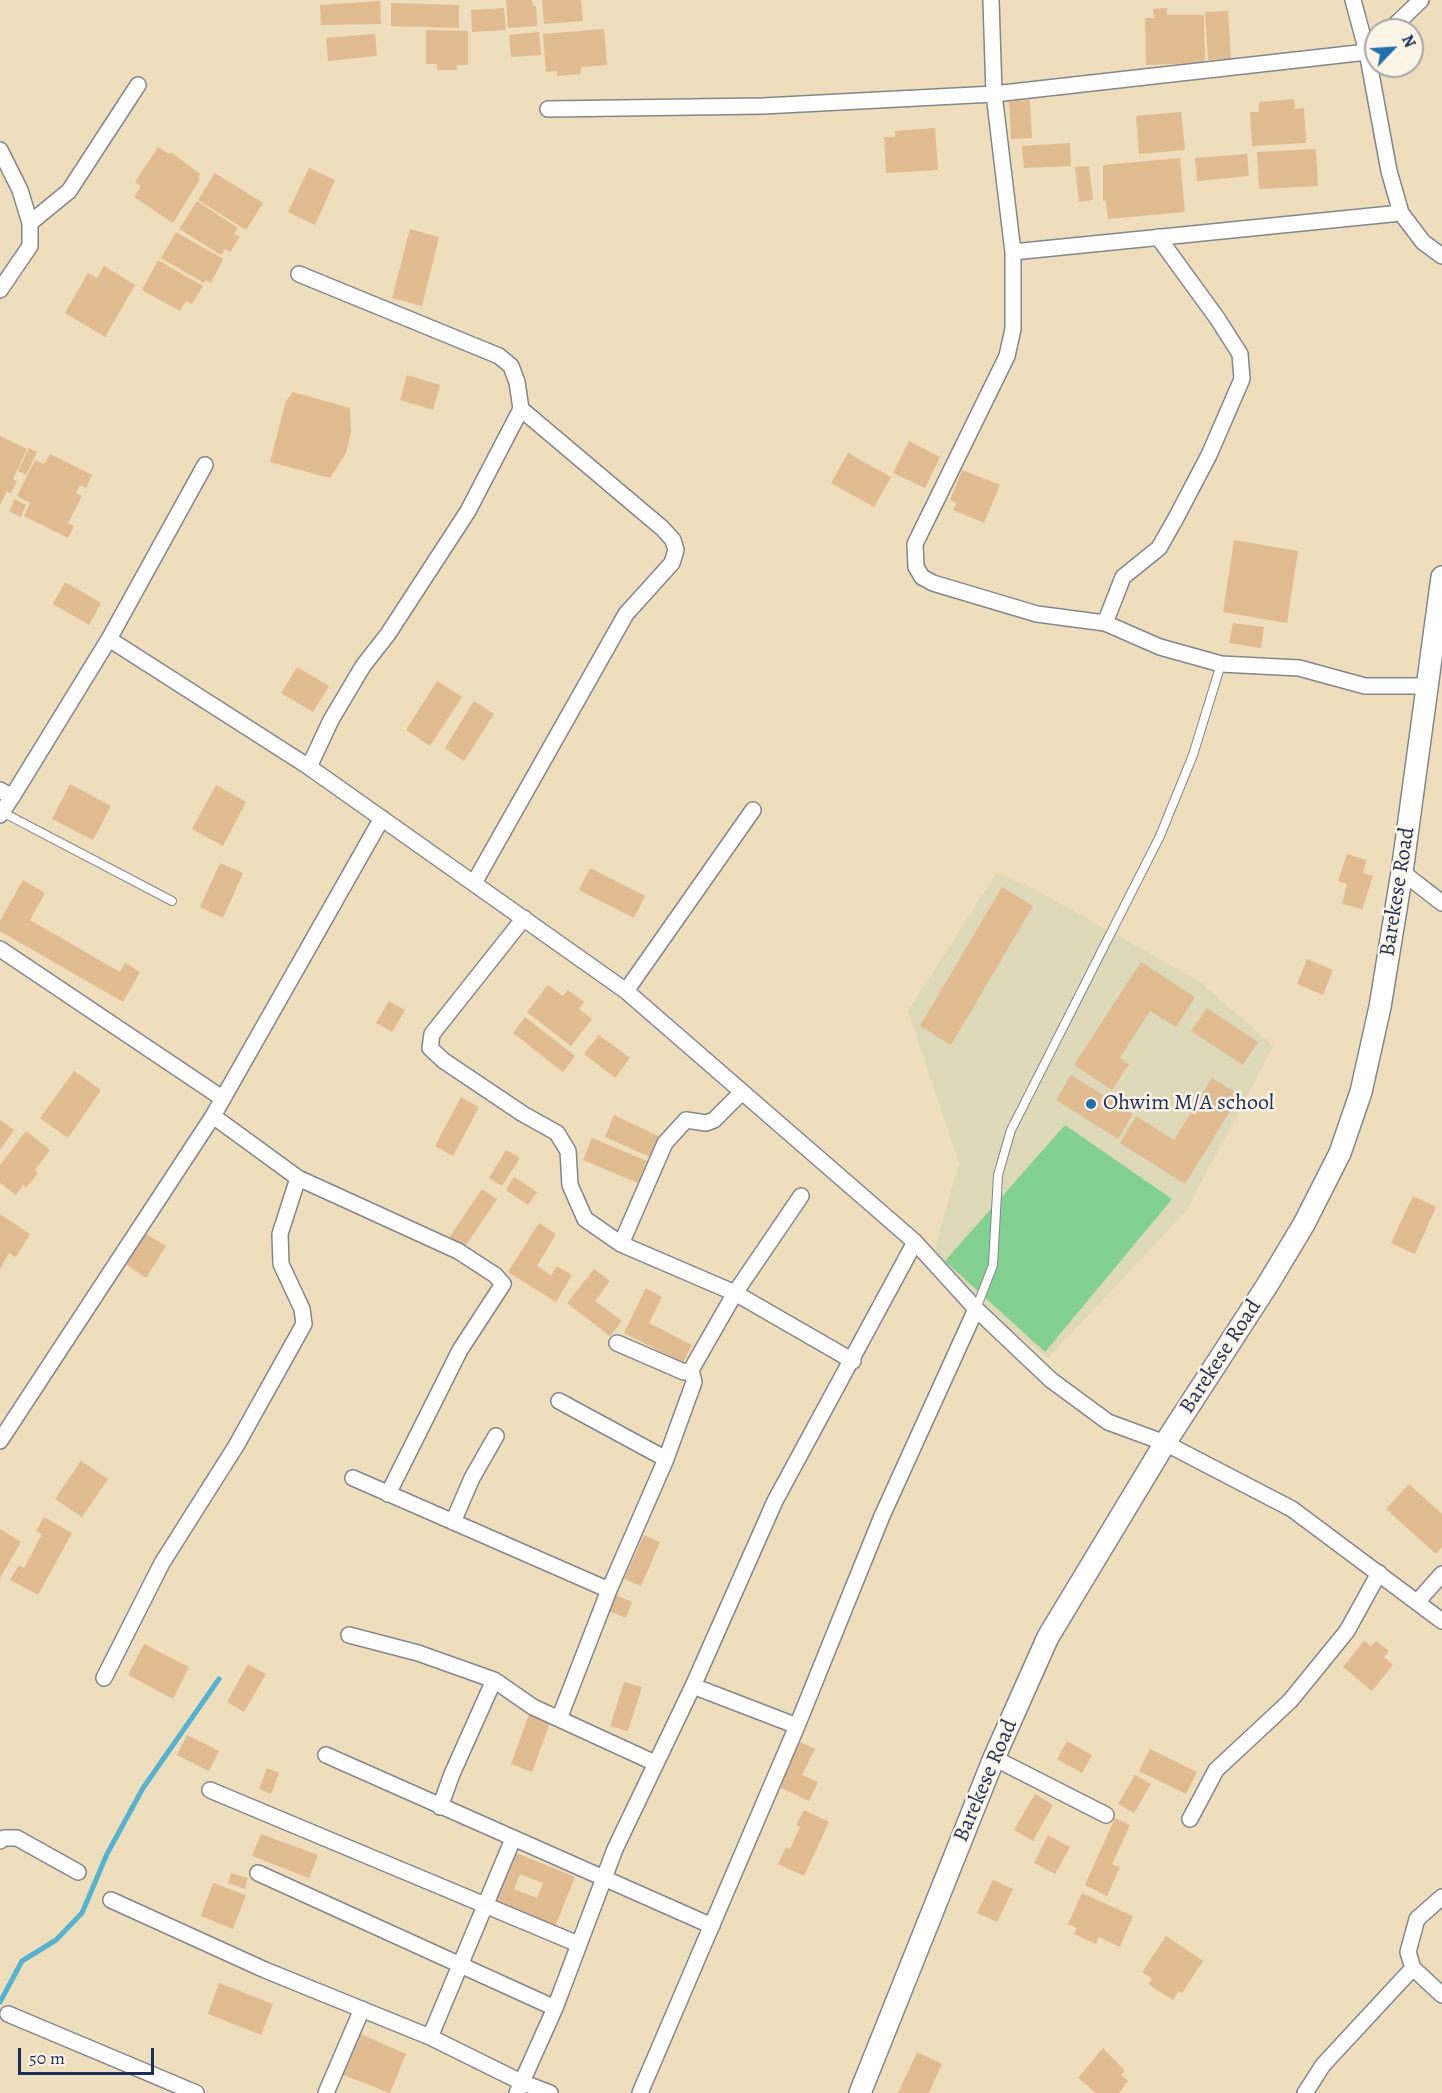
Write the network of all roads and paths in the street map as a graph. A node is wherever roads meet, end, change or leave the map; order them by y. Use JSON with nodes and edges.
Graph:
{"nodes":[{"id":1,"x":992,"y":0,"type":"edge"},
{"id":2,"x":1353,"y":0,"type":"edge"},
{"id":3,"x":1421,"y":0,"type":"edge"},
{"id":4,"x":1402,"y":18,"type":"edge"},
{"id":5,"x":1364,"y":28,"type":"edge"},
{"id":6,"x":1364,"y":49,"type":"edge"},
{"id":7,"x":1376,"y":78,"type":"edge"},
{"id":8,"x":138,"y":84,"type":"dead end"},
{"id":9,"x":994,"y":94,"type":"junction"},
{"id":10,"x":548,"y":109,"type":"dead end"},
{"id":11,"x":0,"y":150,"type":"edge"},
{"id":12,"x":1401,"y":213,"type":"junction"},
{"id":13,"x":30,"y":223,"type":"junction"},
{"id":14,"x":1158,"y":237,"type":"junction"},
{"id":15,"x":1013,"y":252,"type":"junction"},
{"id":16,"x":1442,"y":255,"type":"edge"},
{"id":17,"x":299,"y":273,"type":"dead end"},
{"id":18,"x":0,"y":290,"type":"edge"},
{"id":19,"x":521,"y":409,"type":"junction"},
{"id":20,"x":206,"y":465,"type":"dead end"},
{"id":21,"x":1442,"y":577,"type":"edge"},
{"id":22,"x":1106,"y":623,"type":"junction"},
{"id":23,"x":109,"y":639,"type":"junction"},
{"id":24,"x":1221,"y":664,"type":"junction"},
{"id":25,"x":1427,"y":686,"type":"junction"},
{"id":26,"x":309,"y":767,"type":"junction"},
{"id":27,"x":6,"y":793,"type":"edge"},
{"id":28,"x":753,"y":810,"type":"dead end"},
{"id":29,"x":1,"y":814,"type":"edge"},
{"id":30,"x":382,"y":818,"type":"junction"},
{"id":31,"x":1402,"y":872,"type":"junction"},
{"id":32,"x":474,"y":883,"type":"junction"},
{"id":33,"x":172,"y":902,"type":"dead end"},
{"id":34,"x":1442,"y":903,"type":"edge"},
{"id":35,"x":524,"y":918,"type":"junction"},
{"id":36,"x":0,"y":949,"type":"edge"},
{"id":37,"x":626,"y":991,"type":"junction"},
{"id":38,"x":742,"y":1092,"type":"junction"},
{"id":39,"x":222,"y":1098,"type":"junction"},
{"id":40,"x":213,"y":1116,"type":"junction"},
{"id":41,"x":298,"y":1178,"type":"junction"},
{"id":42,"x":801,"y":1196,"type":"dead end"},
{"id":43,"x":915,"y":1242,"type":"junction"},
{"id":44,"x":621,"y":1244,"type":"junction"},
{"id":45,"x":735,"y":1293,"type":"junction"},
{"id":46,"x":976,"y":1309,"type":"junction"},
{"id":47,"x":616,"y":1343,"type":"dead end"},
{"id":48,"x":853,"y":1361,"type":"junction"},
{"id":49,"x":692,"y":1370,"type":"junction"},
{"id":50,"x":559,"y":1401,"type":"dead end"},
{"id":51,"x":496,"y":1436,"type":"dead end"},
{"id":52,"x":0,"y":1441,"type":"edge"},
{"id":53,"x":1165,"y":1443,"type":"junction"},
{"id":54,"x":666,"y":1459,"type":"junction"},
{"id":55,"x":353,"y":1478,"type":"dead end"},
{"id":56,"x":388,"y":1494,"type":"junction"},
{"id":57,"x":453,"y":1522,"type":"junction"},
{"id":58,"x":1379,"y":1573,"type":"junction"},
{"id":59,"x":1442,"y":1574,"type":"edge"},
{"id":60,"x":609,"y":1590,"type":"junction"},
{"id":61,"x":1418,"y":1601,"type":"junction"},
{"id":62,"x":1442,"y":1621,"type":"edge"},
{"id":63,"x":349,"y":1635,"type":"dead end"},
{"id":64,"x":104,"y":1678,"type":"dead end"},
{"id":65,"x":494,"y":1680,"type":"junction"},
{"id":66,"x":693,"y":1686,"type":"junction"},
{"id":67,"x":559,"y":1719,"type":"junction"},
{"id":68,"x":797,"y":1726,"type":"junction"},
{"id":69,"x":326,"y":1755,"type":"dead end"},
{"id":70,"x":994,"y":1758,"type":"junction"},
{"id":71,"x":655,"y":1763,"type":"junction"},
{"id":72,"x":210,"y":1790,"type":"dead end"},
{"id":73,"x":440,"y":1807,"type":"junction"},
{"id":74,"x":1106,"y":1815,"type":"dead end"},
{"id":75,"x":1190,"y":1819,"type":"dead end"},
{"id":76,"x":513,"y":1839,"type":"junction"},
{"id":77,"x":0,"y":1841,"type":"edge"},
{"id":78,"x":78,"y":1872,"type":"dead end"},
{"id":79,"x":258,"y":1873,"type":"dead end"},
{"id":80,"x":603,"y":1879,"type":"junction"},
{"id":81,"x":1442,"y":1897,"type":"edge"},
{"id":82,"x":111,"y":1900,"type":"dead end"},
{"id":83,"x":485,"y":1905,"type":"junction"},
{"id":84,"x":712,"y":1926,"type":"junction"},
{"id":85,"x":578,"y":1944,"type":"junction"},
{"id":86,"x":461,"y":1968,"type":"junction"},
{"id":87,"x":1413,"y":1968,"type":"junction"},
{"id":88,"x":1442,"y":1995,"type":"edge"},
{"id":89,"x":555,"y":2008,"type":"junction"},
{"id":90,"x":362,"y":2009,"type":"junction"},
{"id":91,"x":8,"y":2014,"type":"dead end"},
{"id":92,"x":430,"y":2037,"type":"junction"},
{"id":93,"x":519,"y":2088,"type":"edge"},
{"id":94,"x":196,"y":2093,"type":"edge"},
{"id":95,"x":326,"y":2093,"type":"edge"},
{"id":96,"x":550,"y":2093,"type":"edge"},
{"id":97,"x":640,"y":2093,"type":"edge"},
{"id":98,"x":860,"y":2093,"type":"edge"},
{"id":99,"x":1305,"y":2093,"type":"edge"}],
"edges":[{"from":1,"to":9,"type":"street"},
{"from":2,"to":5,"type":"street"},
{"from":3,"to":4,"type":"street"},
{"from":6,"to":9,"type":"street"},
{"from":7,"to":12,"type":"street"},
{"from":8,"to":13,"type":"street"},
{"from":9,"to":10,"type":"street"},
{"from":9,"to":15,"type":"street"},
{"from":11,"to":13,"type":"street"},
{"from":12,"to":14,"type":"street"},
{"from":12,"to":16,"type":"street"},
{"from":13,"to":18,"type":"street"},
{"from":14,"to":15,"type":"street"},
{"from":14,"to":22,"type":"street"},
{"from":15,"to":22,"type":"street"},
{"from":17,"to":19,"type":"street"},
{"from":19,"to":26,"type":"street"},
{"from":19,"to":32,"type":"street"},
{"from":20,"to":23,"type":"street"},
{"from":21,"to":25,"type":"main road","name":"Barekese Road"},
{"from":22,"to":24,"type":"street"},
{"from":23,"to":26,"type":"street"},
{"from":23,"to":27,"type":"street"},
{"from":24,"to":25,"type":"street"},
{"from":24,"to":46,"type":"lane"},
{"from":25,"to":31,"type":"main road","name":"Barekese Road"},
{"from":26,"to":30,"type":"street"},
{"from":27,"to":29,"type":"street"},
{"from":28,"to":37,"type":"street"},
{"from":29,"to":33,"type":"lane"},
{"from":30,"to":32,"type":"street"},
{"from":30,"to":39,"type":"street"},
{"from":31,"to":34,"type":"street"},
{"from":31,"to":53,"type":"main road","name":"Barekese Road"},
{"from":32,"to":35,"type":"street"},
{"from":35,"to":37,"type":"street"},
{"from":35,"to":44,"type":"street"},
{"from":36,"to":39,"type":"street"},
{"from":37,"to":38,"type":"street"},
{"from":38,"to":43,"type":"street"},
{"from":38,"to":44,"type":"street"},
{"from":39,"to":40,"type":"street"},
{"from":40,"to":41,"type":"street"},
{"from":40,"to":52,"type":"street"},
{"from":41,"to":56,"type":"street"},
{"from":41,"to":64,"type":"street"},
{"from":42,"to":45,"type":"street"},
{"from":43,"to":46,"type":"street"},
{"from":43,"to":48,"type":"street"},
{"from":44,"to":45,"type":"street"},
{"from":45,"to":48,"type":"street"},
{"from":45,"to":49,"type":"street"},
{"from":46,"to":53,"type":"street"},
{"from":46,"to":68,"type":"street"},
{"from":47,"to":49,"type":"street"},
{"from":48,"to":66,"type":"street"},
{"from":49,"to":54,"type":"street"},
{"from":50,"to":54,"type":"street"},
{"from":51,"to":57,"type":"street"},
{"from":53,"to":58,"type":"street"},
{"from":53,"to":70,"type":"main road","name":"Barekese Road"},
{"from":54,"to":60,"type":"street"},
{"from":55,"to":56,"type":"street"},
{"from":56,"to":57,"type":"street"},
{"from":57,"to":60,"type":"street"},
{"from":58,"to":61,"type":"street"},
{"from":58,"to":75,"type":"street"},
{"from":59,"to":61,"type":"street"},
{"from":60,"to":67,"type":"street"},
{"from":61,"to":62,"type":"street"},
{"from":63,"to":65,"type":"street"},
{"from":65,"to":67,"type":"street"},
{"from":65,"to":73,"type":"street"},
{"from":66,"to":68,"type":"street"},
{"from":66,"to":71,"type":"street"},
{"from":67,"to":71,"type":"street"},
{"from":68,"to":84,"type":"street"},
{"from":69,"to":73,"type":"street"},
{"from":70,"to":74,"type":"street"},
{"from":70,"to":98,"type":"main road","name":"Barekese Road"},
{"from":71,"to":80,"type":"street"},
{"from":72,"to":83,"type":"street"},
{"from":73,"to":76,"type":"street"},
{"from":76,"to":80,"type":"street"},
{"from":76,"to":83,"type":"street"},
{"from":77,"to":78,"type":"street"},
{"from":79,"to":86,"type":"street"},
{"from":80,"to":84,"type":"street"},
{"from":80,"to":85,"type":"street"},
{"from":81,"to":87,"type":"street"},
{"from":82,"to":90,"type":"street"},
{"from":83,"to":85,"type":"street"},
{"from":83,"to":86,"type":"street"},
{"from":84,"to":97,"type":"street"},
{"from":85,"to":89,"type":"street"},
{"from":86,"to":89,"type":"street"},
{"from":86,"to":92,"type":"street"},
{"from":87,"to":88,"type":"street"},
{"from":87,"to":99,"type":"street"},
{"from":89,"to":93,"type":"street"},
{"from":90,"to":92,"type":"street"},
{"from":90,"to":95,"type":"street"},
{"from":91,"to":94,"type":"street"},
{"from":92,"to":93,"type":"street"},
{"from":93,"to":96,"type":"street"}]}
